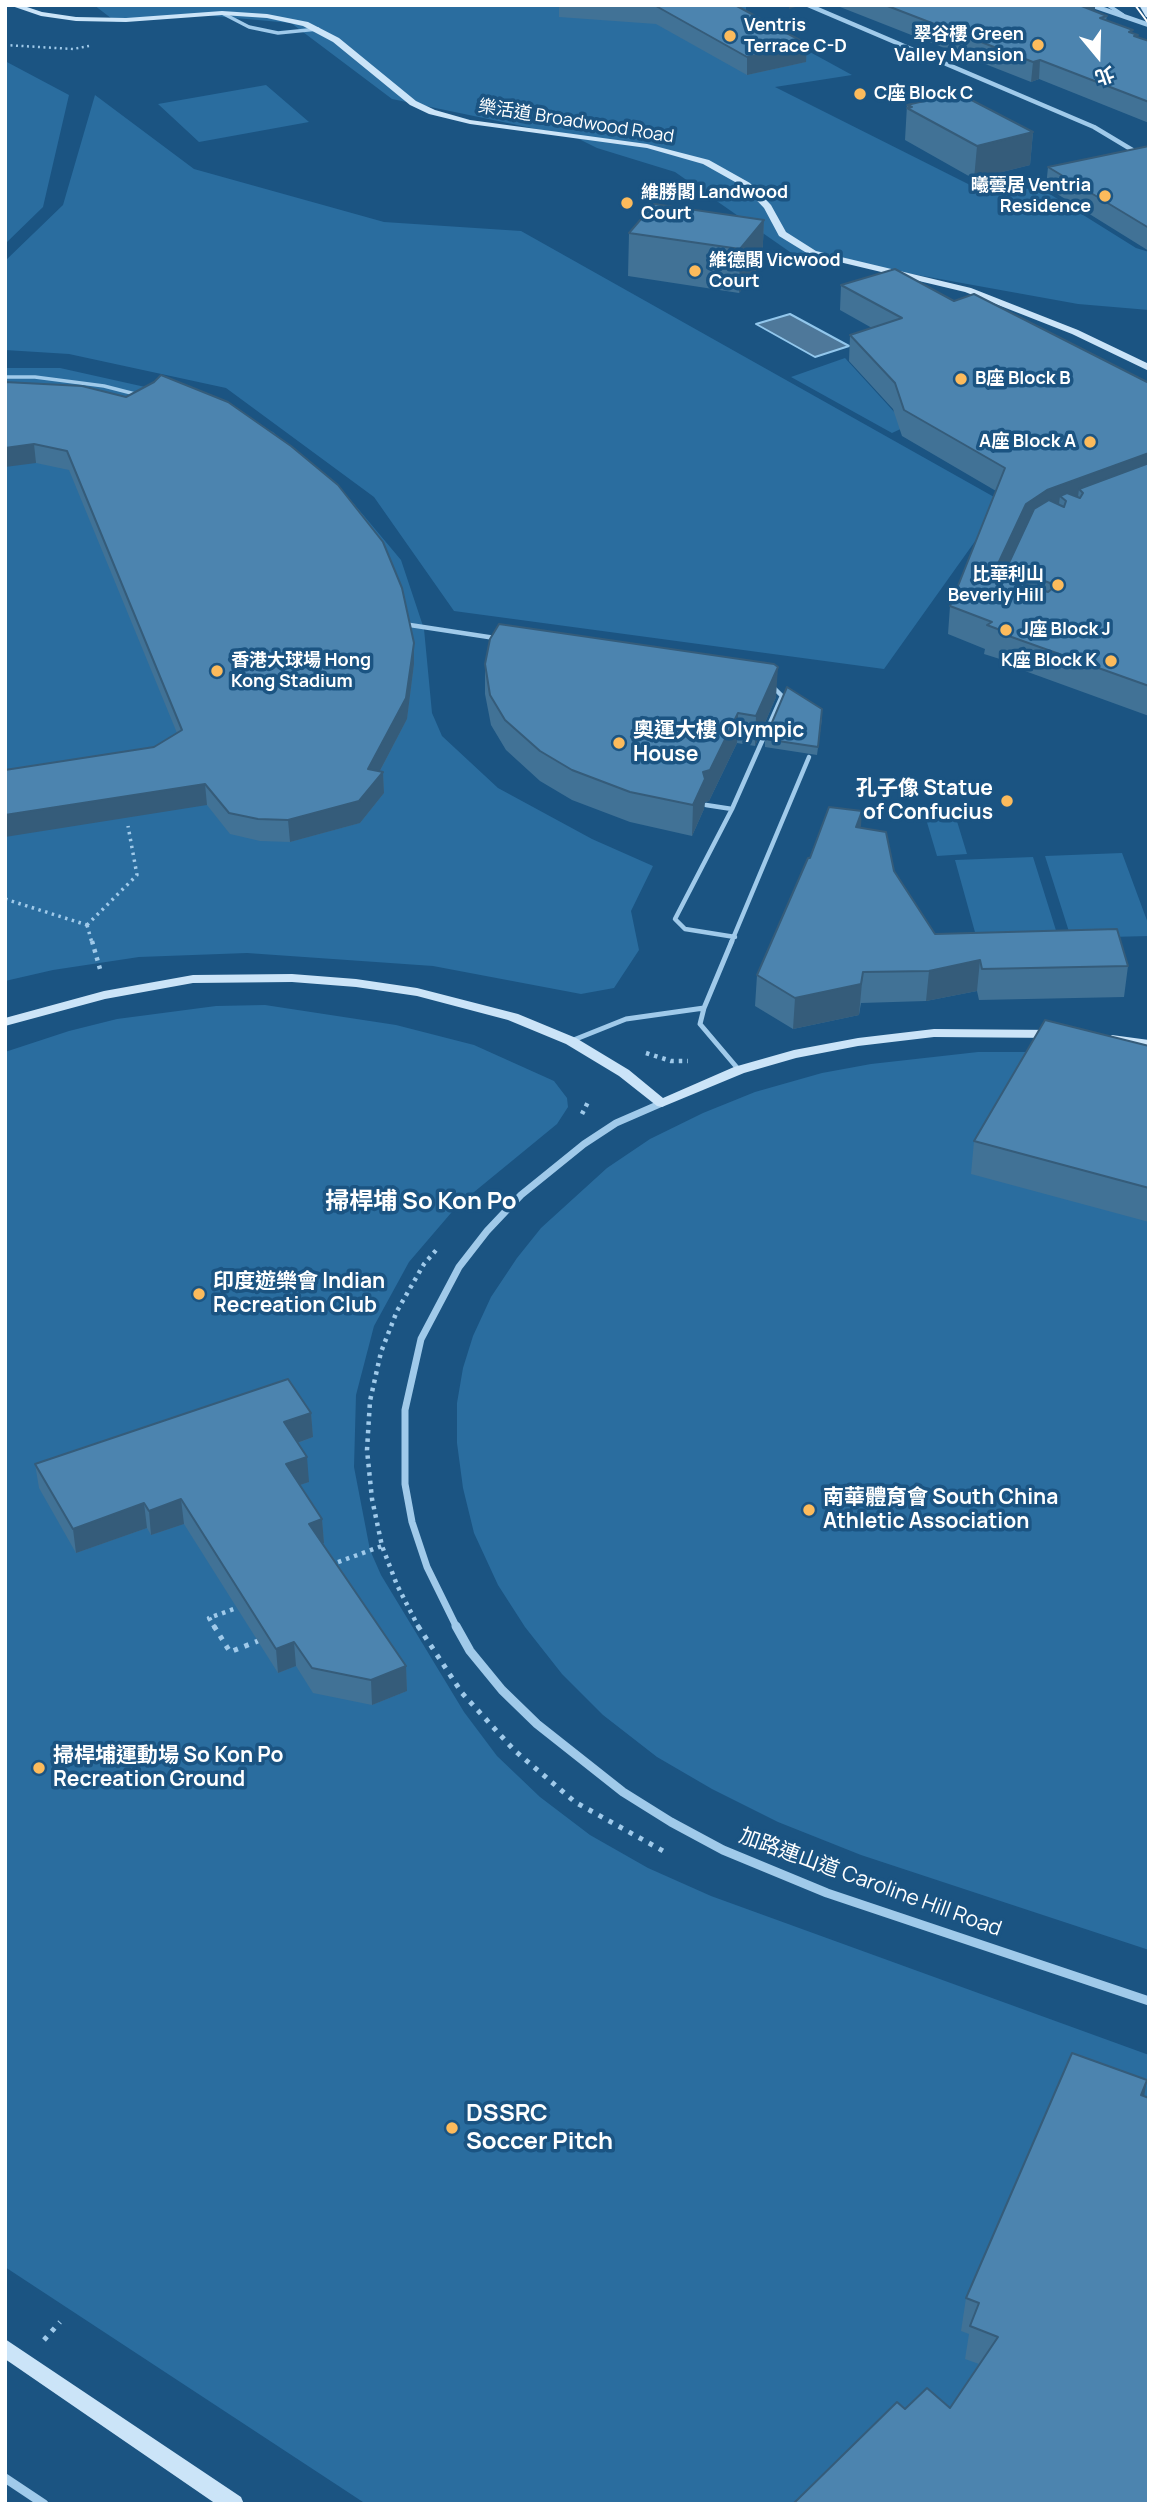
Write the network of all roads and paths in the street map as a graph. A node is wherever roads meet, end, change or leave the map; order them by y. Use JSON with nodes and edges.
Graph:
{"nodes":[{"id":1,"x":13,"y":5,"type":"edge"},
{"id":2,"x":808,"y":5,"type":"edge"},
{"id":3,"x":1108,"y":5,"type":"edge"},
{"id":4,"x":1143,"y":5,"type":"edge"},
{"id":5,"x":1094,"y":6,"type":"edge"},
{"id":6,"x":222,"y":13,"type":"junction"},
{"id":7,"x":1149,"y":15,"type":"edge"},
{"id":8,"x":1126,"y":16,"type":"junction"},
{"id":9,"x":1149,"y":25,"type":"edge"},
{"id":10,"x":318,"y":29,"type":"junction"},
{"id":11,"x":1149,"y":160,"type":"edge"},
{"id":12,"x":1149,"y":368,"type":"edge"},
{"id":13,"x":5,"y":377,"type":"edge"},
{"id":14,"x":141,"y":395,"type":"edge"},
{"id":15,"x":410,"y":625,"type":"edge"},
{"id":16,"x":506,"y":640,"type":"edge"},
{"id":17,"x":765,"y":680,"type":"edge"},
{"id":18,"x":809,"y":757,"type":"edge"},
{"id":19,"x":706,"y":805,"type":"edge"},
{"id":20,"x":732,"y":809,"type":"junction"},
{"id":21,"x":128,"y":826,"type":"dead end"},
{"id":22,"x":5,"y":899,"type":"edge"},
{"id":23,"x":87,"y":925,"type":"junction"},
{"id":24,"x":735,"y":937,"type":"junction"},
{"id":25,"x":102,"y":974,"type":"dead end"},
{"id":26,"x":704,"y":1008,"type":"junction"},
{"id":27,"x":5,"y":1022,"type":"edge"},
{"id":28,"x":1073,"y":1034,"type":"edge"},
{"id":29,"x":1098,"y":1037,"type":"edge"},
{"id":30,"x":571,"y":1041,"type":"junction"},
{"id":31,"x":1149,"y":1044,"type":"edge"},
{"id":32,"x":722,"y":1051,"type":"junction"},
{"id":33,"x":655,"y":1057,"type":"dead end"},
{"id":34,"x":739,"y":1070,"type":"junction"},
{"id":35,"x":588,"y":1102,"type":"dead end"},
{"id":36,"x":662,"y":1102,"type":"junction"},
{"id":37,"x":578,"y":1120,"type":"dead end"},
{"id":38,"x":441,"y":1245,"type":"dead end"},
{"id":39,"x":382,"y":1546,"type":"junction"},
{"id":40,"x":326,"y":1566,"type":"edge"},
{"id":41,"x":246,"y":1604,"type":"edge"},
{"id":42,"x":258,"y":1641,"type":"edge"},
{"id":43,"x":675,"y":1857,"type":"dead end"},
{"id":44,"x":1149,"y":2001,"type":"edge"},
{"id":45,"x":5,"y":2348,"type":"edge"},
{"id":46,"x":5,"y":2478,"type":"edge"},
{"id":47,"x":44,"y":2504,"type":"edge"},
{"id":48,"x":234,"y":2504,"type":"edge"}],
"edges":[{"from":1,"to":6,"type":"street","name":"樂活道 Broadwood Road"},
{"from":2,"to":11,"type":"street"},
{"from":3,"to":8,"type":"lane"},
{"from":4,"to":7,"type":"street"},
{"from":5,"to":8,"type":"street"},
{"from":6,"to":10,"type":"street","name":"樂活道 Broadwood Road"},
{"from":6,"to":10,"type":"lane"},
{"from":8,"to":9,"type":"street"},
{"from":10,"to":12,"type":"street","name":"樂活道 Broadwood Road"},
{"from":13,"to":14,"type":"lane"},
{"from":15,"to":16,"type":"lane"},
{"from":17,"to":20,"type":"lane"},
{"from":18,"to":24,"type":"lane"},
{"from":19,"to":20,"type":"lane"},
{"from":20,"to":24,"type":"lane"},
{"from":21,"to":23,"type":"path"},
{"from":22,"to":23,"type":"path"},
{"from":23,"to":25,"type":"path"},
{"from":24,"to":26,"type":"lane"},
{"from":26,"to":30,"type":"lane"},
{"from":26,"to":32,"type":"lane"},
{"from":27,"to":30,"type":"street"},
{"from":28,"to":34,"type":"street","name":"加路連山道 Caroline Hill Road"},
{"from":29,"to":31,"type":"street"},
{"from":30,"to":36,"type":"street"},
{"from":32,"to":33,"type":"path"},
{"from":32,"to":34,"type":"lane"},
{"from":34,"to":36,"type":"street","name":"加路連山道 Caroline Hill Road"},
{"from":35,"to":37,"type":"path"},
{"from":36,"to":44,"type":"street","name":"加路連山道 Caroline Hill Road"},
{"from":38,"to":39,"type":"path"},
{"from":39,"to":40,"type":"path"},
{"from":39,"to":43,"type":"path"},
{"from":41,"to":42,"type":"path"},
{"from":45,"to":48,"type":"street"},
{"from":46,"to":47,"type":"street"}]}
